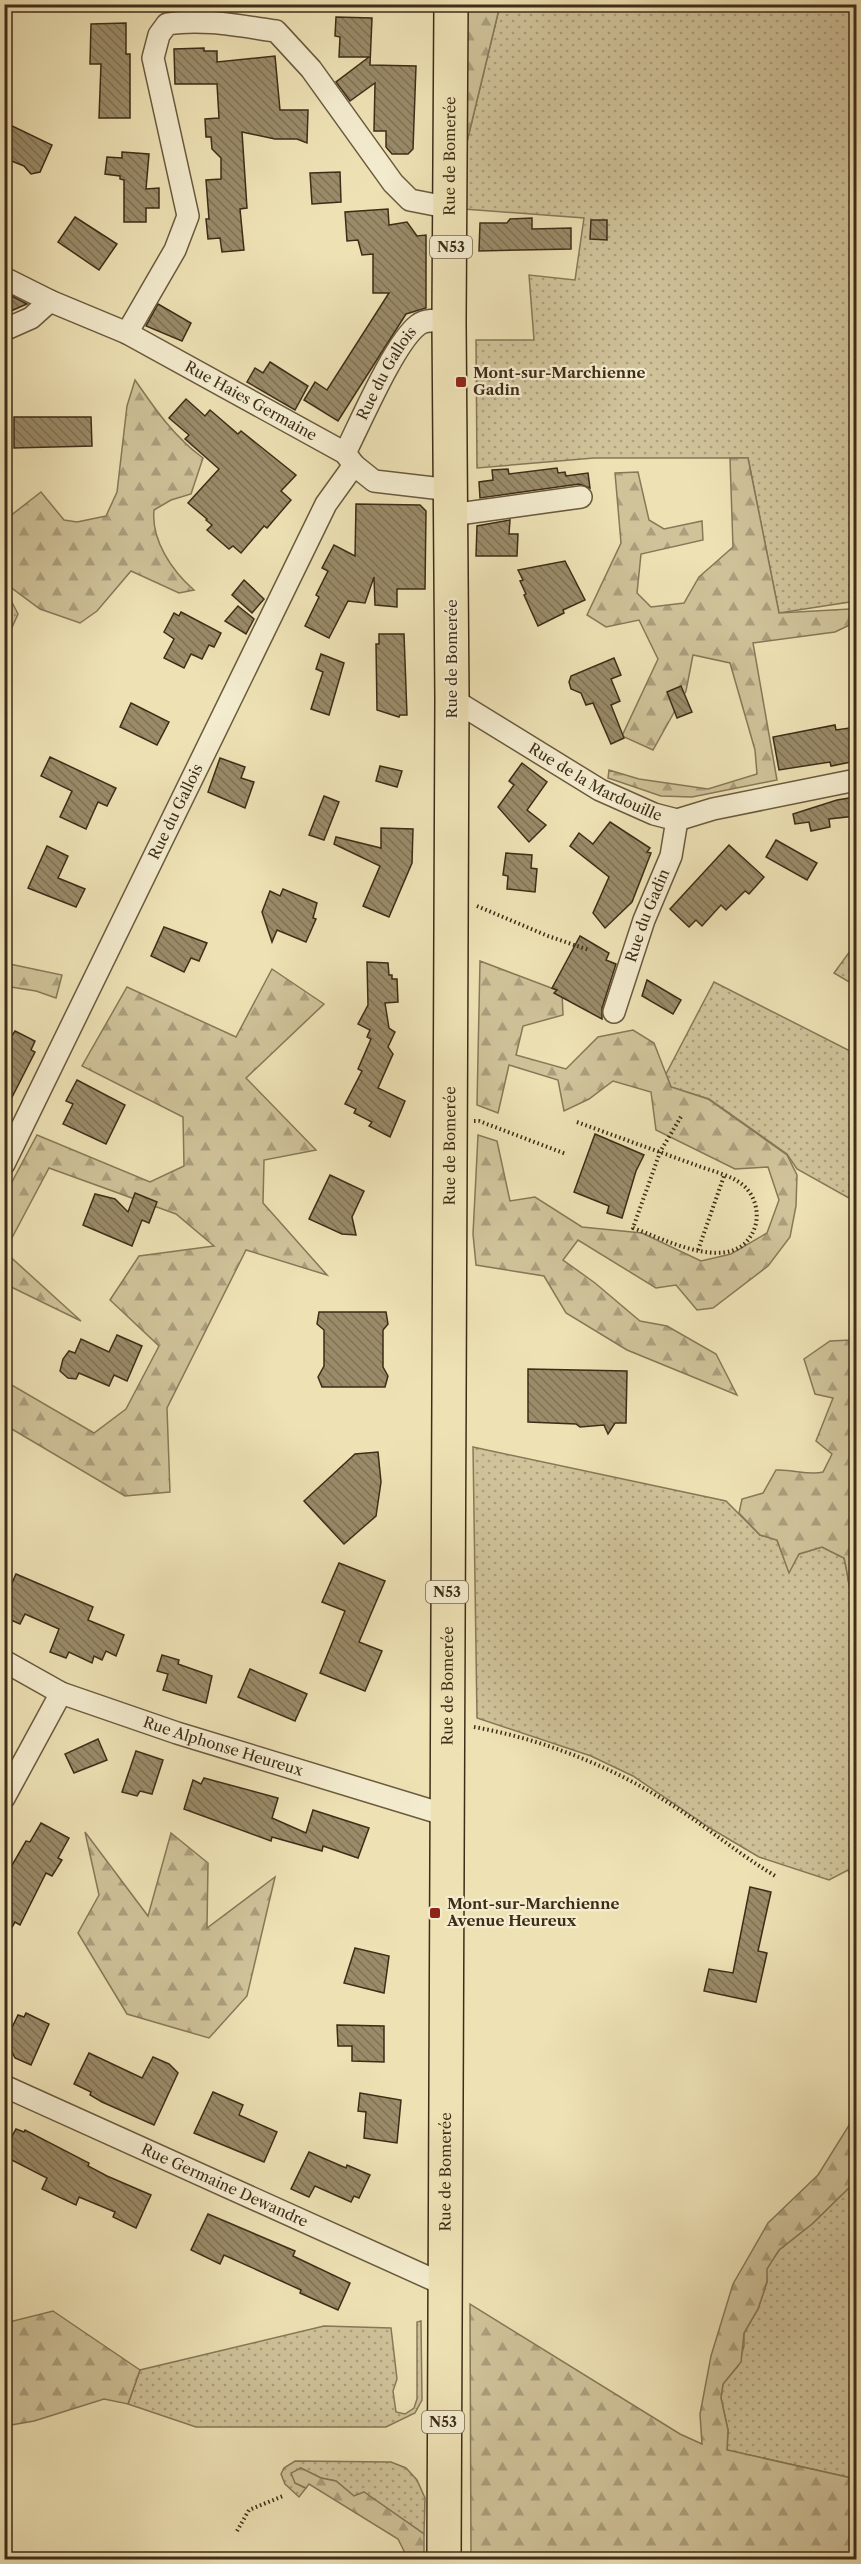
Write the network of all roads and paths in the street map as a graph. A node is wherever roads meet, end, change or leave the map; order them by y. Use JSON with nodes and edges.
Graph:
{"nodes":[{"id":1,"x":451,"y":4,"type":"edge"},
{"id":2,"x":451,"y":208,"type":"junction"},
{"id":3,"x":4,"y":278,"type":"edge"},
{"id":4,"x":50,"y":301,"type":"junction"},
{"id":5,"x":449,"y":322,"type":"junction"},
{"id":6,"x":4,"y":330,"type":"edge"},
{"id":7,"x":127,"y":333,"type":"junction"},
{"id":8,"x":349,"y":459,"type":"junction"},
{"id":9,"x":581,"y":497,"type":"dead end"},
{"id":10,"x":451,"y":502,"type":"junction"},
{"id":11,"x":452,"y":699,"type":"junction"},
{"id":12,"x":856,"y":780,"type":"edge"},
{"id":13,"x":677,"y":820,"type":"junction"},
{"id":14,"x":450,"y":899,"type":"junction"},
{"id":15,"x":589,"y":950,"type":"dead end"},
{"id":16,"x":614,"y":1012,"type":"dead end"},
{"id":17,"x":682,"y":1115,"type":"dead end"},
{"id":18,"x":577,"y":1122,"type":"dead end"},
{"id":19,"x":450,"y":1124,"type":"junction"},
{"id":20,"x":660,"y":1152,"type":"junction"},
{"id":21,"x":566,"y":1154,"type":"dead end"},
{"id":22,"x":4,"y":1164,"type":"edge"},
{"id":23,"x":724,"y":1176,"type":"junction"},
{"id":24,"x":698,"y":1250,"type":"junction"},
{"id":25,"x":4,"y":1661,"type":"edge"},
{"id":26,"x":61,"y":1693,"type":"junction"},
{"id":27,"x":446,"y":1726,"type":"junction"},
{"id":28,"x":4,"y":1798,"type":"edge"},
{"id":29,"x":446,"y":1815,"type":"junction"},
{"id":30,"x":777,"y":1877,"type":"dead end"},
{"id":31,"x":4,"y":2086,"type":"edge"},
{"id":32,"x":445,"y":2285,"type":"junction"},
{"id":33,"x":283,"y":2496,"type":"dead end"},
{"id":34,"x":237,"y":2531,"type":"dead end"},
{"id":35,"x":444,"y":2559,"type":"edge"}],
"edges":[{"from":1,"to":2,"type":"main road","name":"Rue de Bomerée","number":"N53"},
{"from":2,"to":5,"type":"main road","name":"Rue de Bomerée","number":"N53"},
{"from":2,"to":7,"type":"street"},
{"from":3,"to":4,"type":"street","name":"Rue Haies Germaine"},
{"from":4,"to":6,"type":"street"},
{"from":4,"to":7,"type":"street","name":"Rue Haies Germaine"},
{"from":5,"to":8,"type":"street","name":"Rue du Gallois"},
{"from":5,"to":10,"type":"main road","name":"Rue de Bomerée","number":"N53"},
{"from":7,"to":8,"type":"street","name":"Rue Haies Germaine"},
{"from":8,"to":10,"type":"street","name":"Rue Haies Germaine"},
{"from":8,"to":22,"type":"street","name":"Rue du Gallois"},
{"from":9,"to":10,"type":"street","name":"Rue Haies Germaine"},
{"from":10,"to":11,"type":"main road","name":"Rue de Bomerée","number":"N53"},
{"from":11,"to":13,"type":"street","name":"Rue de la Mardouille"},
{"from":11,"to":14,"type":"main road","name":"Rue de Bomerée","number":"N53"},
{"from":12,"to":13,"type":"street","name":"Rue de la Mardouille"},
{"from":13,"to":16,"type":"street","name":"Rue du Gadin"},
{"from":14,"to":15,"type":"path"},
{"from":14,"to":19,"type":"main road","name":"Rue de Bomerée","number":"N53"},
{"from":17,"to":20,"type":"path"},
{"from":18,"to":20,"type":"path"},
{"from":19,"to":21,"type":"path"},
{"from":19,"to":27,"type":"main road","name":"Rue de Bomerée","number":"N53"},
{"from":20,"to":23,"type":"path"},
{"from":20,"to":24,"type":"path"},
{"from":23,"to":24,"type":"path"},
{"from":23,"to":24,"type":"path"},
{"from":25,"to":26,"type":"street","name":"Rue Alphonse Heureux"},
{"from":26,"to":28,"type":"street"},
{"from":26,"to":29,"type":"street","name":"Rue Alphonse Heureux"},
{"from":27,"to":29,"type":"main road","name":"Rue de Bomerée","number":"N53"},
{"from":27,"to":30,"type":"path"},
{"from":29,"to":32,"type":"main road","name":"Rue de Bomerée","number":"N53"},
{"from":31,"to":32,"type":"street","name":"Rue Germaine Dewandre"},
{"from":32,"to":35,"type":"main road","number":"N53"},
{"from":33,"to":34,"type":"path"}]}
